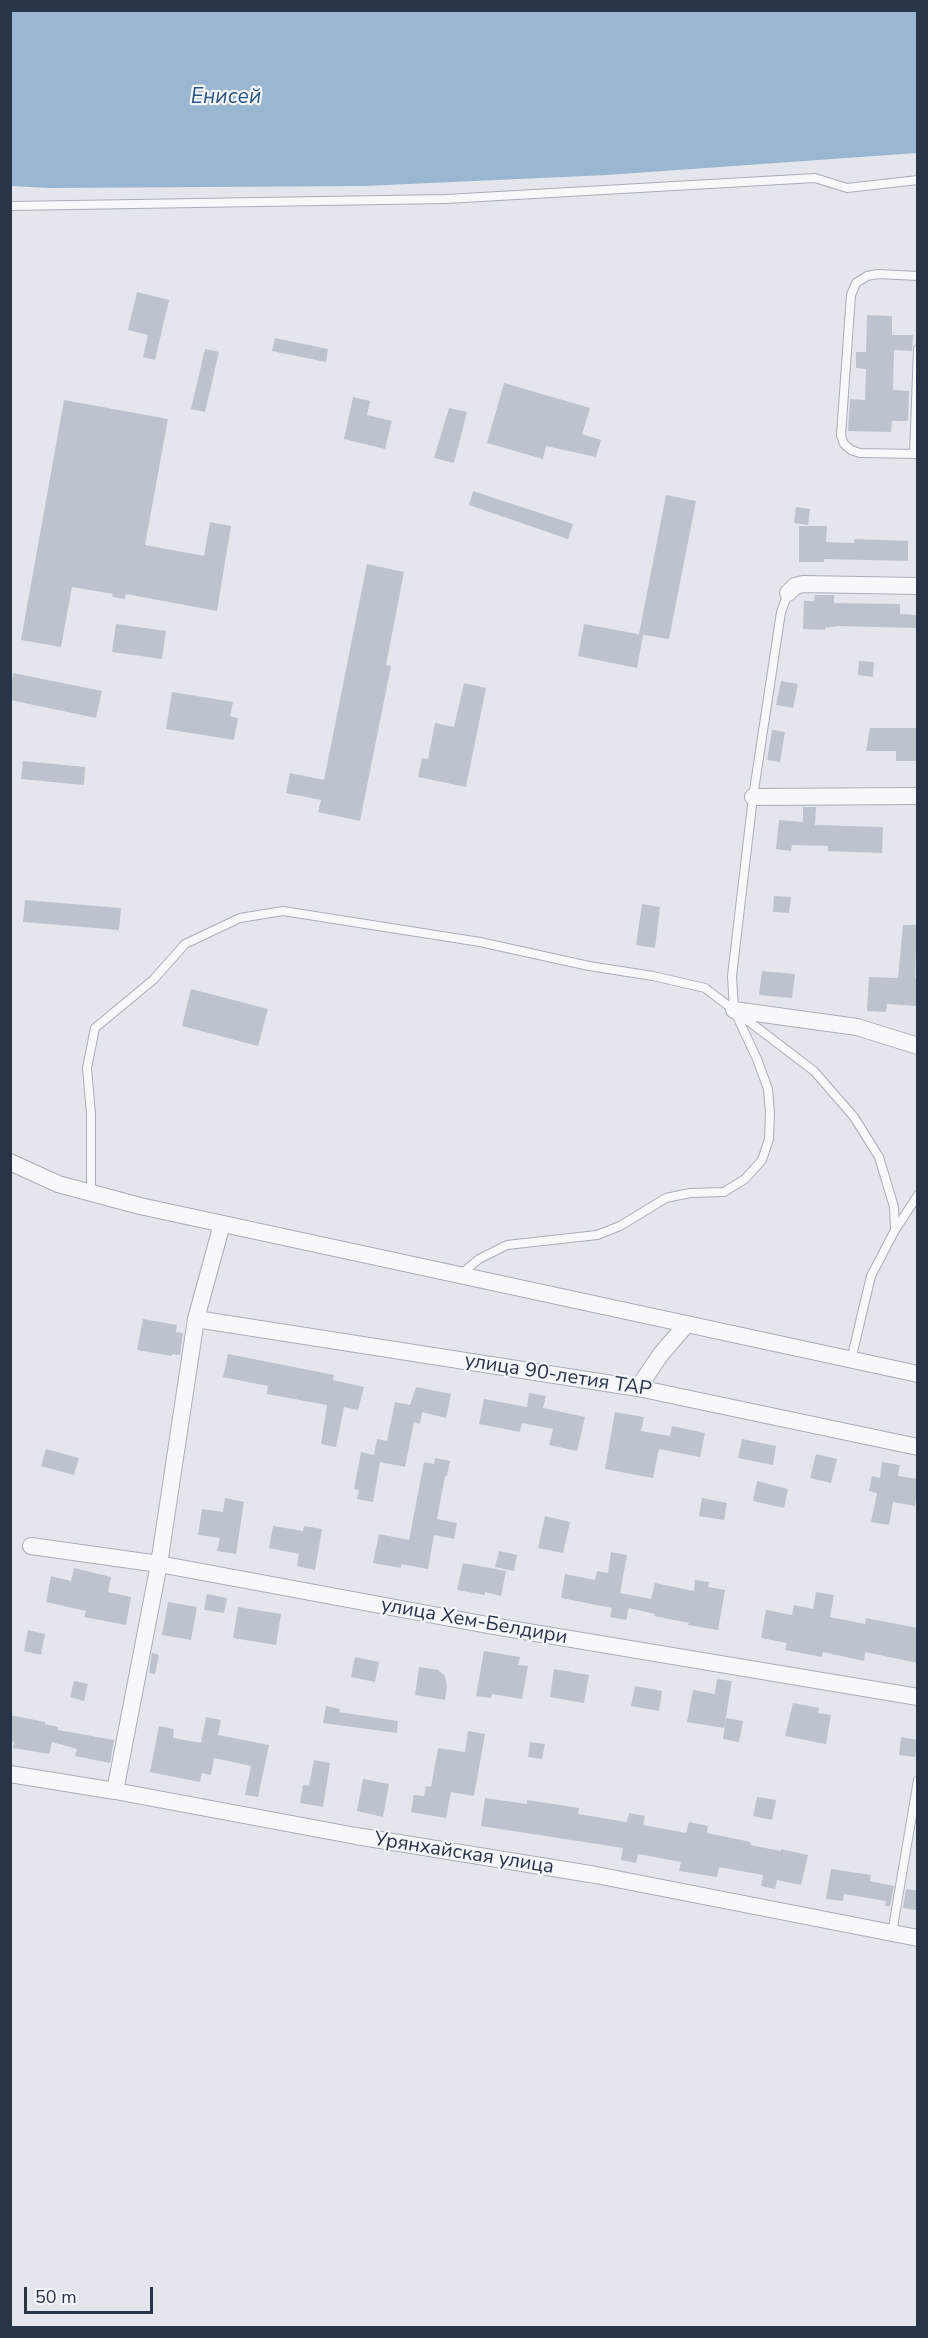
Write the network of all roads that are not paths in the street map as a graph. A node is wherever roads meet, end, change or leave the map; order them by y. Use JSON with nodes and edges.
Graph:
{"nodes":[{"id":1,"x":918,"y":180,"type":"edge"},
{"id":2,"x":10,"y":206,"type":"edge"},
{"id":3,"x":918,"y":276,"type":"edge"},
{"id":4,"x":918,"y":349,"type":"edge"},
{"id":5,"x":916,"y":454,"type":"edge"},
{"id":6,"x":918,"y":586,"type":"edge"},
{"id":7,"x":788,"y":593,"type":"joint"},
{"id":8,"x":918,"y":796,"type":"edge"},
{"id":9,"x":753,"y":797,"type":"junction"},
{"id":10,"x":734,"y":1010,"type":"junction"},
{"id":11,"x":918,"y":1046,"type":"edge"},
{"id":12,"x":10,"y":1162,"type":"edge"},
{"id":13,"x":91,"y":1194,"type":"junction"},
{"id":14,"x":918,"y":1195,"type":"edge"},
{"id":15,"x":222,"y":1224,"type":"junction"},
{"id":16,"x":895,"y":1230,"type":"junction"},
{"id":17,"x":460,"y":1275,"type":"junction"},
{"id":18,"x":196,"y":1319,"type":"junction"},
{"id":19,"x":686,"y":1325,"type":"junction"},
{"id":20,"x":851,"y":1360,"type":"junction"},
{"id":21,"x":918,"y":1374,"type":"edge"},
{"id":22,"x":638,"y":1388,"type":"junction"},
{"id":23,"x":918,"y":1447,"type":"edge"},
{"id":24,"x":31,"y":1546,"type":"dead end"},
{"id":25,"x":159,"y":1564,"type":"junction"},
{"id":26,"x":918,"y":1697,"type":"edge"},
{"id":27,"x":10,"y":1774,"type":"edge"},
{"id":28,"x":918,"y":1780,"type":"edge"},
{"id":29,"x":115,"y":1791,"type":"junction"},
{"id":30,"x":892,"y":1933,"type":"junction"},
{"id":31,"x":918,"y":1938,"type":"edge"}],
"edges":[{"from":1,"to":2,"type":"lane"},
{"from":3,"to":5,"type":"lane"},
{"from":4,"to":5,"type":"lane"},
{"from":6,"to":7,"type":"street"},
{"from":7,"to":9,"type":"lane"},
{"from":8,"to":9,"type":"street"},
{"from":9,"to":10,"type":"lane"},
{"from":10,"to":11,"type":"street"},
{"from":10,"to":13,"type":"lane"},
{"from":10,"to":16,"type":"lane"},
{"from":10,"to":17,"type":"lane"},
{"from":12,"to":13,"type":"street"},
{"from":13,"to":15,"type":"street"},
{"from":14,"to":16,"type":"lane"},
{"from":15,"to":17,"type":"street"},
{"from":15,"to":18,"type":"street"},
{"from":16,"to":20,"type":"lane"},
{"from":17,"to":19,"type":"street"},
{"from":18,"to":22,"type":"street","name":"улица 90-летия ТАР"},
{"from":18,"to":25,"type":"street"},
{"from":19,"to":20,"type":"street"},
{"from":19,"to":22,"type":"street"},
{"from":20,"to":21,"type":"street"},
{"from":22,"to":23,"type":"street","name":"улица 90-летия ТАР"},
{"from":24,"to":25,"type":"street","name":"улица Хем-Белдири"},
{"from":25,"to":26,"type":"street","name":"улица Хем-Белдири"},
{"from":25,"to":29,"type":"street"},
{"from":27,"to":29,"type":"street","name":"Урянхайская улица"},
{"from":28,"to":30,"type":"lane"},
{"from":29,"to":30,"type":"street","name":"Урянхайская улица"},
{"from":30,"to":31,"type":"street","name":"Урянхайская улица"}]}
